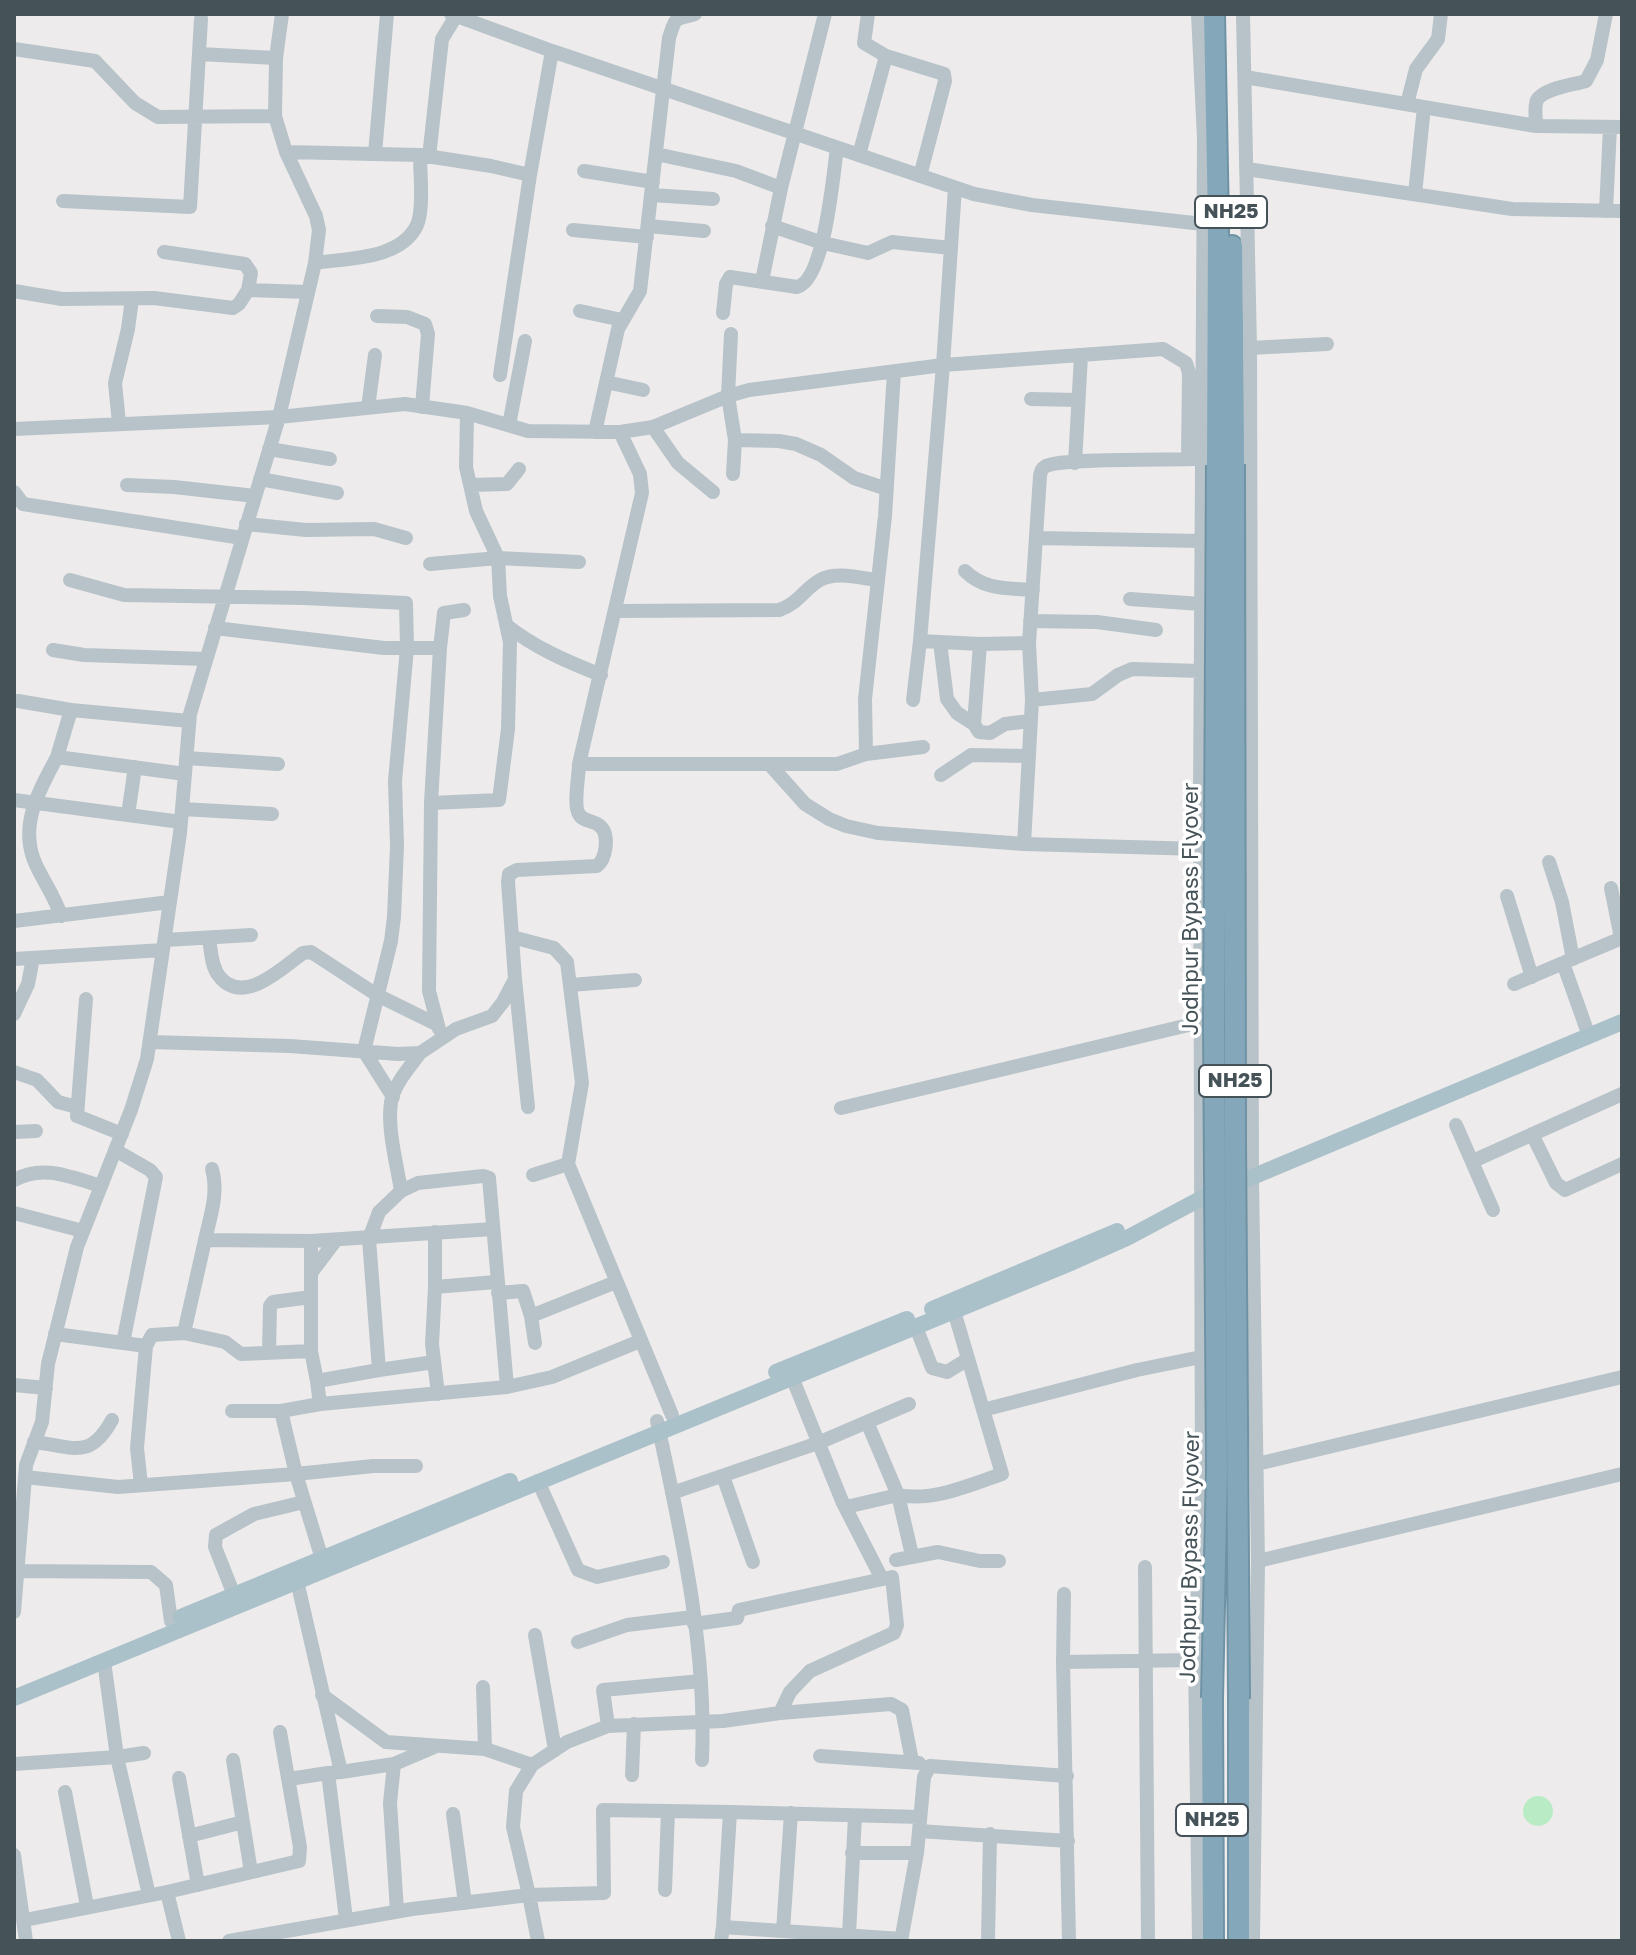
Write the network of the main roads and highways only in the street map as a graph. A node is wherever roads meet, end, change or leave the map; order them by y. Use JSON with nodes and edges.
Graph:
{"nodes":[{"id":1,"x":1214,"y":14,"type":"edge"},
{"id":2,"x":1240,"y":14,"type":"edge"},
{"id":3,"x":1225,"y":409,"type":"junction"},
{"id":4,"x":1250,"y":431,"type":"road end"},
{"id":5,"x":1202,"y":436,"type":"road end"},
{"id":6,"x":1210,"y":462,"type":"junction"},
{"id":7,"x":1622,"y":1022,"type":"edge"},
{"id":8,"x":1163,"y":1217,"type":"junction"},
{"id":9,"x":663,"y":1422,"type":"junction"},
{"id":10,"x":14,"y":1689,"type":"edge"},
{"id":11,"x":14,"y":1698,"type":"edge"},
{"id":12,"x":1213,"y":1941,"type":"edge"},
{"id":13,"x":1239,"y":1941,"type":"edge"}],
"edges":[{"from":1,"to":3,"type":"highway","number":"NH25"},
{"from":2,"to":3,"type":"highway","number":"NH25"},
{"from":3,"to":4,"type":"highway"},
{"from":3,"to":5,"type":"highway"},
{"from":3,"to":6,"type":"highway","name":"Jodhpur Bypass Flyover","number":"NH25"},
{"from":6,"to":12,"type":"highway","name":"Jodhpur Bypass Flyover","number":"NH25","bridge":true},
{"from":6,"to":13,"type":"highway","name":"Jodhpur Bypass Flyover","number":"NH25","bridge":true},
{"from":7,"to":8,"type":"main road"},
{"from":8,"to":9,"type":"main road"},
{"from":8,"to":9,"type":"main road"},
{"from":9,"to":10,"type":"main road"},
{"from":9,"to":11,"type":"main road"}]}
